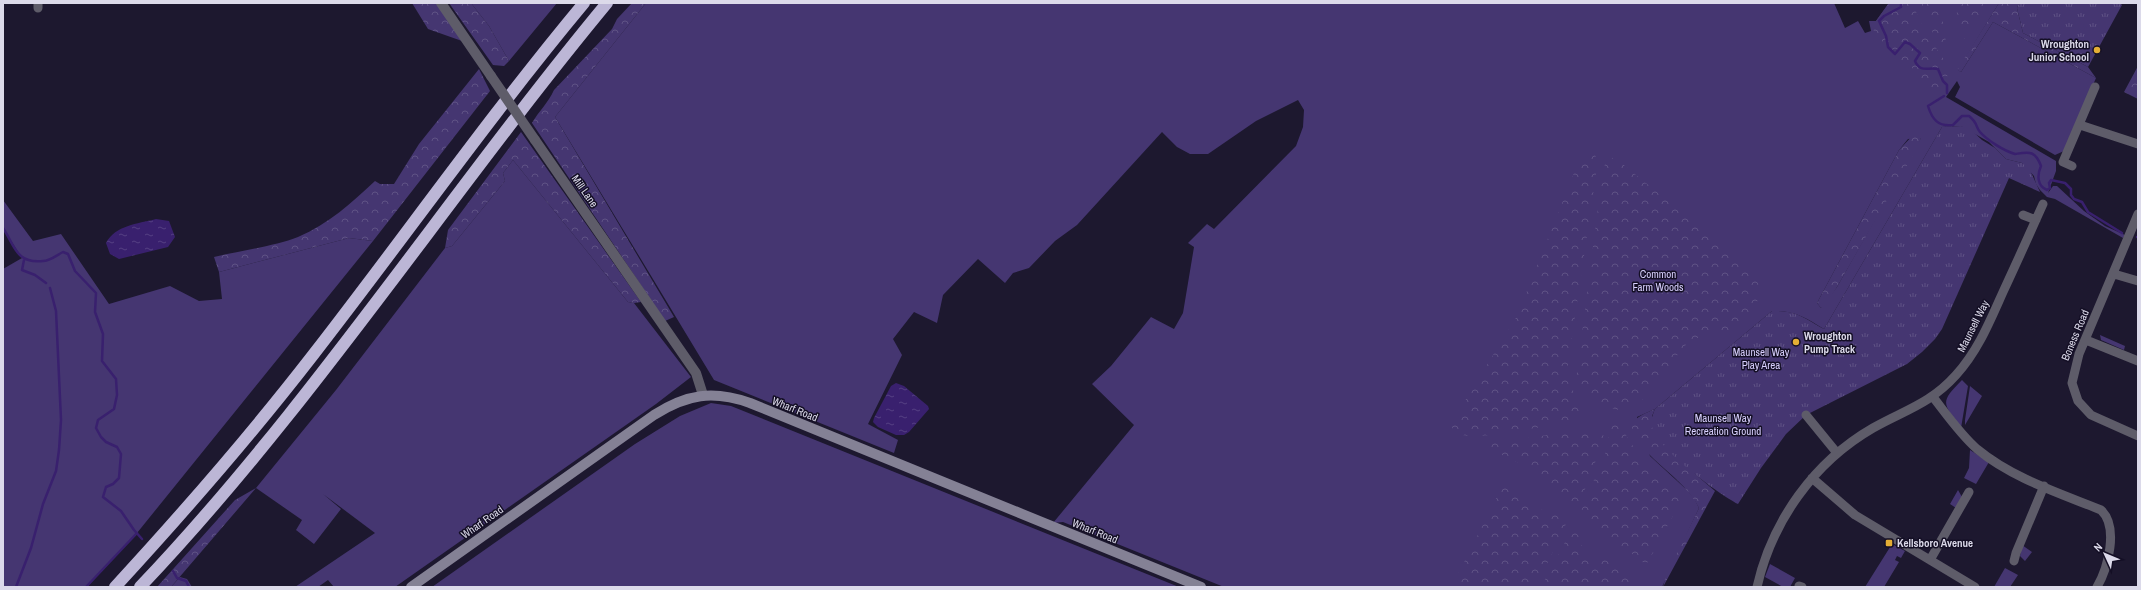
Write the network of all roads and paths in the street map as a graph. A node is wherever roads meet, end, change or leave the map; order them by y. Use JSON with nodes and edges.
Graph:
{"nodes":[{"id":1,"x":441,"y":3,"type":"edge"},
{"id":2,"x":584,"y":3,"type":"edge"},
{"id":3,"x":607,"y":3,"type":"edge"},
{"id":4,"x":2095,"y":87,"type":"dead end"},
{"id":5,"x":2080,"y":125,"type":"junction"},
{"id":6,"x":2138,"y":144,"type":"edge"},
{"id":7,"x":2072,"y":166,"type":"dead end"},
{"id":8,"x":2043,"y":204,"type":"dead end"},
{"id":9,"x":2138,"y":214,"type":"edge"},
{"id":10,"x":2023,"y":215,"type":"dead end"},
{"id":11,"x":2036,"y":220,"type":"junction"},
{"id":12,"x":2114,"y":274,"type":"junction"},
{"id":13,"x":2138,"y":281,"type":"edge"},
{"id":14,"x":2086,"y":340,"type":"junction"},
{"id":15,"x":2138,"y":361,"type":"edge"},
{"id":16,"x":704,"y":395,"type":"junction"},
{"id":17,"x":1933,"y":397,"type":"junction"},
{"id":18,"x":1806,"y":415,"type":"dead end"},
{"id":19,"x":2138,"y":436,"type":"edge"},
{"id":20,"x":1837,"y":453,"type":"junction"},
{"id":21,"x":1812,"y":478,"type":"junction"},
{"id":22,"x":2044,"y":486,"type":"junction"},
{"id":23,"x":1969,"y":492,"type":"dead end"},
{"id":24,"x":1930,"y":560,"type":"junction"},
{"id":25,"x":2014,"y":561,"type":"dead end"},
{"id":26,"x":115,"y":587,"type":"edge"},
{"id":27,"x":140,"y":587,"type":"edge"},
{"id":28,"x":411,"y":587,"type":"edge"},
{"id":29,"x":1201,"y":587,"type":"edge"},
{"id":30,"x":1757,"y":587,"type":"edge"},
{"id":31,"x":1975,"y":587,"type":"edge"},
{"id":32,"x":2097,"y":587,"type":"edge"}],
"edges":[{"from":1,"to":16,"type":"street","name":"Mill Lane","bridge":true},
{"from":2,"to":26,"type":"highway"},
{"from":3,"to":27,"type":"highway"},
{"from":4,"to":5,"type":"street"},
{"from":5,"to":6,"type":"street"},
{"from":5,"to":7,"type":"street"},
{"from":8,"to":11,"type":"street","name":"Maunsell Way"},
{"from":9,"to":12,"type":"street","name":"Boness Road"},
{"from":10,"to":11,"type":"street"},
{"from":11,"to":17,"type":"street","name":"Maunsell Way"},
{"from":12,"to":13,"type":"street"},
{"from":12,"to":14,"type":"street","name":"Boness Road"},
{"from":14,"to":15,"type":"street"},
{"from":14,"to":19,"type":"street","name":"Boness Road"},
{"from":16,"to":28,"type":"main road","name":"Wharf Road"},
{"from":16,"to":29,"type":"main road","name":"Wharf Road"},
{"from":17,"to":20,"type":"street","name":"Maunsell Way"},
{"from":17,"to":22,"type":"street"},
{"from":18,"to":20,"type":"street"},
{"from":20,"to":21,"type":"street","name":"Maunsell Way"},
{"from":21,"to":24,"type":"street"},
{"from":21,"to":30,"type":"street","name":"Maunsell Way"},
{"from":22,"to":25,"type":"street"},
{"from":22,"to":32,"type":"street"},
{"from":23,"to":24,"type":"street"},
{"from":24,"to":31,"type":"street"}]}
